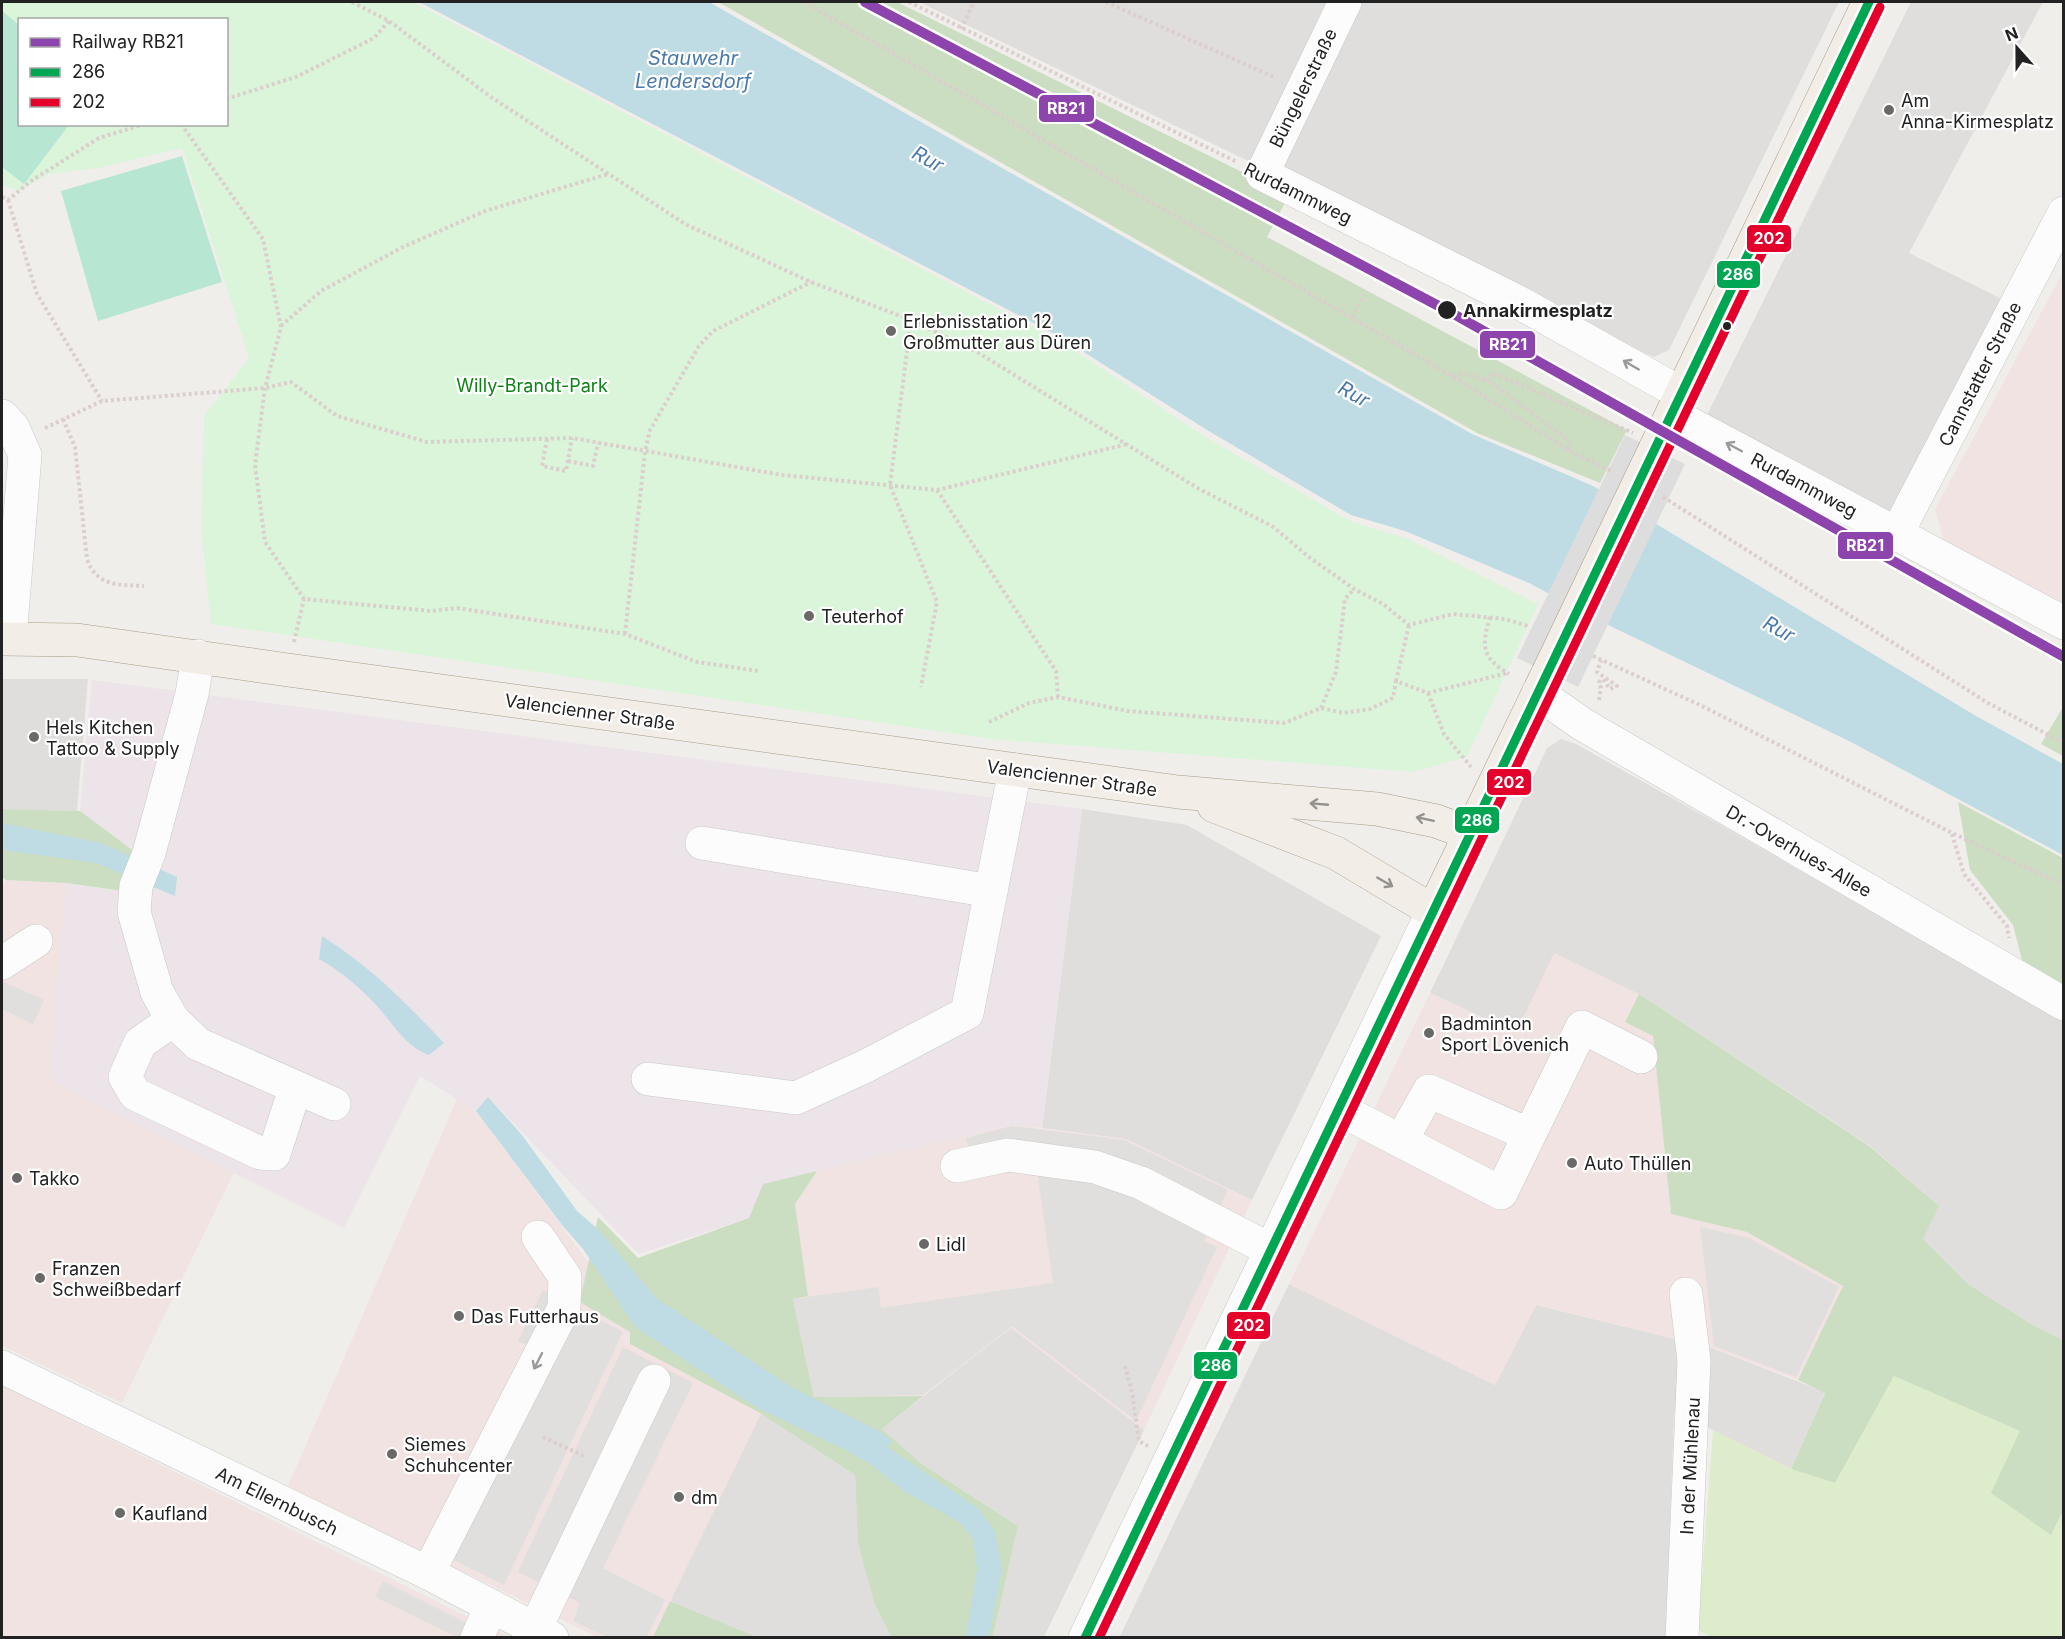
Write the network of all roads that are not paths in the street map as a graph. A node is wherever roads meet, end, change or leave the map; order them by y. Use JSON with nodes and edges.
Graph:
{"nodes":[{"id":1,"x":1345,"y":2,"type":"edge"},
{"id":2,"x":1869,"y":2,"type":"edge"},
{"id":3,"x":1262,"y":174,"type":"joint"},
{"id":4,"x":2064,"y":213,"type":"edge"},
{"id":5,"x":1677,"y":404,"type":"junction"},
{"id":6,"x":11,"y":429,"type":"edge"},
{"id":7,"x":1896,"y":535,"type":"junction"},
{"id":8,"x":2064,"y":623,"type":"edge"},
{"id":9,"x":6,"y":638,"type":"edge"},
{"id":10,"x":198,"y":656,"type":"junction"},
{"id":11,"x":1543,"y":683,"type":"junction"},
{"id":12,"x":1015,"y":770,"type":"junction"},
{"id":13,"x":1178,"y":792,"type":"junction"},
{"id":14,"x":1377,"y":809,"type":"junction"},
{"id":15,"x":1471,"y":834,"type":"junction"},
{"id":16,"x":702,"y":843,"type":"dead end"},
{"id":17,"x":1336,"y":853,"type":"junction"},
{"id":18,"x":991,"y":891,"type":"junction"},
{"id":19,"x":1433,"y":911,"type":"junction"},
{"id":20,"x":36,"y":941,"type":"dead end"},
{"id":21,"x":2,"y":963,"type":"edge"},
{"id":22,"x":2064,"y":1004,"type":"edge"},
{"id":23,"x":173,"y":1020,"type":"junction"},
{"id":24,"x":1641,"y":1057,"type":"dead end"},
{"id":25,"x":648,"y":1079,"type":"dead end"},
{"id":26,"x":295,"y":1089,"type":"junction"},
{"id":27,"x":334,"y":1104,"type":"dead end"},
{"id":28,"x":1339,"y":1109,"type":"junction"},
{"id":29,"x":1528,"y":1134,"type":"junction"},
{"id":30,"x":1401,"y":1141,"type":"junction"},
{"id":31,"x":957,"y":1166,"type":"dead end"},
{"id":32,"x":538,"y":1237,"type":"dead end"},
{"id":33,"x":1271,"y":1250,"type":"junction"},
{"id":34,"x":1686,"y":1294,"type":"dead end"},
{"id":35,"x":2,"y":1367,"type":"edge"},
{"id":36,"x":654,"y":1381,"type":"dead end"},
{"id":37,"x":428,"y":1574,"type":"junction"},
{"id":38,"x":517,"y":1625,"type":"edge"},
{"id":39,"x":477,"y":1638,"type":"edge"},
{"id":40,"x":1085,"y":1638,"type":"edge"},
{"id":41,"x":1682,"y":1638,"type":"edge"}],
"edges":[{"from":1,"to":3,"type":"street","name":"Büngelerstraße"},
{"from":2,"to":5,"type":"main road"},
{"from":5,"to":3,"type":"street","name":"Rurdammweg","one_way":true},
{"from":4,"to":7,"type":"street","name":"Cannstatter Straße"},
{"from":7,"to":5,"type":"street","name":"Rurdammweg","one_way":true},
{"from":5,"to":11,"type":"main road","bridge":true},
{"from":6,"to":9,"type":"street"},
{"from":7,"to":8,"type":"street","name":"Rurdammweg"},
{"from":9,"to":10,"type":"main road","name":"Valencienner Straße"},
{"from":10,"to":12,"type":"main road","name":"Valencienner Straße"},
{"from":10,"to":23,"type":"street"},
{"from":11,"to":15,"type":"main road"},
{"from":11,"to":22,"type":"street","name":"Dr.-Overhues-Allee"},
{"from":12,"to":13,"type":"main road","name":"Valencienner Straße"},
{"from":12,"to":18,"type":"street"},
{"from":14,"to":13,"type":"main road","name":"Valencienner Straße","one_way":true},
{"from":13,"to":17,"type":"main road","name":"Valencienner Straße"},
{"from":15,"to":14,"type":"main road","name":"Valencienner Straße","one_way":true},
{"from":14,"to":17,"type":"main road"},
{"from":15,"to":19,"type":"main road"},
{"from":16,"to":18,"type":"street"},
{"from":17,"to":19,"type":"main road","name":"Valencienner Straße","one_way":true},
{"from":18,"to":25,"type":"street"},
{"from":19,"to":28,"type":"street"},
{"from":20,"to":21,"type":"street"},
{"from":23,"to":26,"type":"street"},
{"from":23,"to":26,"type":"street"},
{"from":24,"to":29,"type":"street"},
{"from":26,"to":27,"type":"street"},
{"from":28,"to":30,"type":"street"},
{"from":28,"to":33,"type":"street"},
{"from":29,"to":30,"type":"street"},
{"from":29,"to":30,"type":"street"},
{"from":31,"to":33,"type":"street"},
{"from":32,"to":37,"type":"street","one_way":true},
{"from":33,"to":40,"type":"street"},
{"from":34,"to":41,"type":"street","name":"In der Mühlenau"},
{"from":35,"to":37,"type":"street","name":"Am Ellernbusch"},
{"from":36,"to":38,"type":"street"},
{"from":37,"to":38,"type":"street","name":"Am Ellernbusch"},
{"from":38,"to":39,"type":"street"}]}
